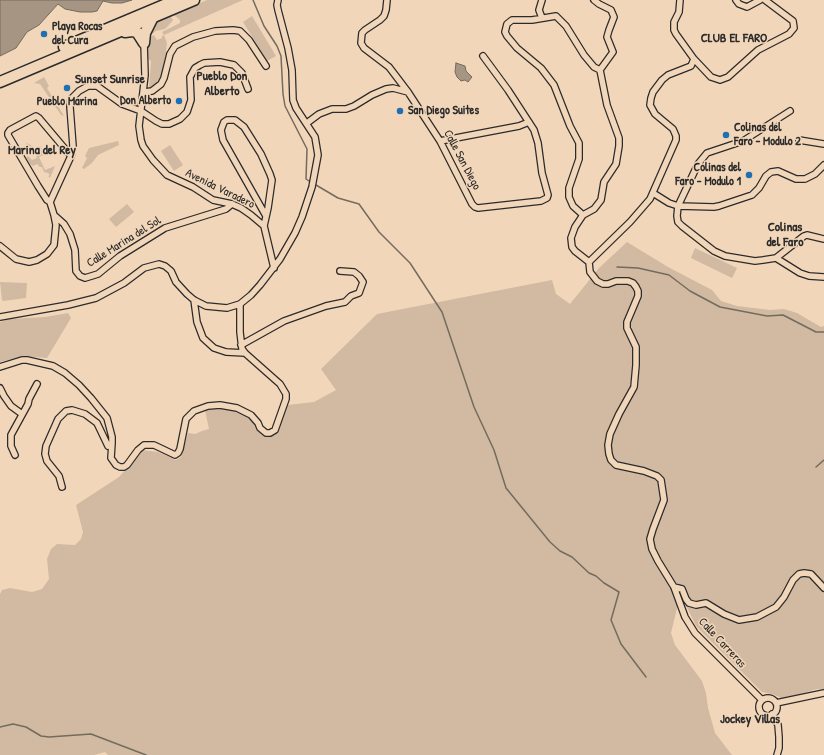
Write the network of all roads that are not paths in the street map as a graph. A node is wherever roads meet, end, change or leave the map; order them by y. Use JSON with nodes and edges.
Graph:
{"nodes":[{"id":1,"x":176,"y":0,"type":"edge"},
{"id":2,"x":194,"y":0,"type":"edge"},
{"id":3,"x":278,"y":0,"type":"edge"},
{"id":4,"x":387,"y":0,"type":"edge"},
{"id":5,"x":541,"y":0,"type":"edge"},
{"id":6,"x":594,"y":0,"type":"edge"},
{"id":7,"x":680,"y":0,"type":"edge"},
{"id":8,"x":736,"y":0,"type":"edge"},
{"id":9,"x":760,"y":0,"type":"edge"},
{"id":10,"x":765,"y":0,"type":"edge"},
{"id":11,"x":153,"y":17,"type":"junction"},
{"id":12,"x":542,"y":18,"type":"junction"},
{"id":13,"x":113,"y":34,"type":"junction"},
{"id":14,"x":144,"y":43,"type":"junction"},
{"id":15,"x":483,"y":56,"type":"dead end"},
{"id":16,"x":694,"y":59,"type":"junction"},
{"id":17,"x":266,"y":66,"type":"dead end"},
{"id":18,"x":600,"y":70,"type":"junction"},
{"id":19,"x":0,"y":75,"type":"edge"},
{"id":20,"x":0,"y":82,"type":"edge"},
{"id":21,"x":248,"y":89,"type":"dead end"},
{"id":22,"x":144,"y":92,"type":"junction"},
{"id":23,"x":408,"y":92,"type":"junction"},
{"id":24,"x":141,"y":111,"type":"junction"},
{"id":25,"x":790,"y":111,"type":"dead end"},
{"id":26,"x":529,"y":122,"type":"junction"},
{"id":27,"x":306,"y":123,"type":"junction"},
{"id":28,"x":800,"y":140,"type":"dead end"},
{"id":29,"x":440,"y":141,"type":"junction"},
{"id":30,"x":824,"y":144,"type":"edge"},
{"id":31,"x":71,"y":156,"type":"junction"},
{"id":32,"x":824,"y":165,"type":"edge"},
{"id":33,"x":653,"y":193,"type":"junction"},
{"id":34,"x":43,"y":194,"type":"junction"},
{"id":35,"x":53,"y":194,"type":"junction"},
{"id":36,"x":50,"y":202,"type":"junction"},
{"id":37,"x":232,"y":204,"type":"junction"},
{"id":38,"x":678,"y":206,"type":"junction"},
{"id":39,"x":54,"y":215,"type":"junction"},
{"id":40,"x":583,"y":215,"type":"junction"},
{"id":41,"x":266,"y":216,"type":"junction"},
{"id":42,"x":264,"y":226,"type":"junction"},
{"id":43,"x":824,"y":239,"type":"edge"},
{"id":44,"x":0,"y":246,"type":"edge"},
{"id":45,"x":776,"y":258,"type":"junction"},
{"id":46,"x":589,"y":262,"type":"junction"},
{"id":47,"x":274,"y":268,"type":"junction"},
{"id":48,"x":340,"y":271,"type":"dead end"},
{"id":49,"x":824,"y":277,"type":"edge"},
{"id":50,"x":194,"y":300,"type":"junction"},
{"id":51,"x":240,"y":304,"type":"junction"},
{"id":52,"x":0,"y":317,"type":"edge"},
{"id":53,"x":241,"y":345,"type":"junction"},
{"id":54,"x":245,"y":353,"type":"junction"},
{"id":55,"x":0,"y":367,"type":"edge"},
{"id":56,"x":37,"y":384,"type":"dead end"},
{"id":57,"x":0,"y":388,"type":"edge"},
{"id":58,"x":22,"y":414,"type":"junction"},
{"id":59,"x":112,"y":443,"type":"junction"},
{"id":60,"x":15,"y":455,"type":"dead end"},
{"id":61,"x":62,"y":487,"type":"dead end"},
{"id":62,"x":674,"y":587,"type":"junction"},
{"id":63,"x":824,"y":588,"type":"edge"},
{"id":64,"x":824,"y":693,"type":"edge"},
{"id":65,"x":762,"y":700,"type":"junction"},
{"id":66,"x":776,"y":704,"type":"junction"},
{"id":67,"x":772,"y":714,"type":"junction"},
{"id":68,"x":778,"y":755,"type":"edge"}],
"edges":[{"from":1,"to":19,"type":"highway"},
{"from":2,"to":11,"type":"highway"},
{"from":3,"to":27,"type":"street"},
{"from":4,"to":23,"type":"street","name":"Calle San Diego"},
{"from":5,"to":12,"type":"street"},
{"from":6,"to":18,"type":"street"},
{"from":7,"to":16,"type":"street"},
{"from":8,"to":9,"type":"street"},
{"from":10,"to":16,"type":"street"},
{"from":11,"to":13,"type":"highway"},
{"from":11,"to":14,"type":"highway"},
{"from":12,"to":18,"type":"street"},
{"from":12,"to":40,"type":"street"},
{"from":13,"to":14,"type":"highway"},
{"from":13,"to":20,"type":"highway"},
{"from":14,"to":22,"type":"street","name":"Avenida Varadero"},
{"from":15,"to":26,"type":"street","name":"Calle San Diego"},
{"from":16,"to":33,"type":"street"},
{"from":17,"to":22,"type":"street"},
{"from":18,"to":40,"type":"street"},
{"from":21,"to":24,"type":"street"},
{"from":22,"to":24,"type":"street","name":"Avenida Varadero"},
{"from":23,"to":27,"type":"street"},
{"from":23,"to":29,"type":"street","name":"Calle San Diego"},
{"from":24,"to":31,"type":"street"},
{"from":24,"to":37,"type":"street","name":"Avenida Varadero"},
{"from":25,"to":38,"type":"street"},
{"from":26,"to":29,"type":"street"},
{"from":26,"to":29,"type":"street","name":"Calle San Diego"},
{"from":27,"to":47,"type":"street"},
{"from":28,"to":30,"type":"street"},
{"from":31,"to":34,"type":"street"},
{"from":31,"to":35,"type":"street"},
{"from":32,"to":38,"type":"street"},
{"from":33,"to":38,"type":"street"},
{"from":33,"to":46,"type":"street"},
{"from":34,"to":35,"type":"street"},
{"from":34,"to":36,"type":"street"},
{"from":35,"to":36,"type":"street"},
{"from":36,"to":39,"type":"street","name":"Calle Marina del Sol"},
{"from":37,"to":39,"type":"street","name":"Calle Marina del Sol"},
{"from":37,"to":42,"type":"street","name":"Avenida Varadero"},
{"from":38,"to":45,"type":"street"},
{"from":39,"to":44,"type":"street"},
{"from":40,"to":46,"type":"street"},
{"from":41,"to":41,"type":"street"},
{"from":41,"to":42,"type":"street"},
{"from":42,"to":47,"type":"street"},
{"from":43,"to":45,"type":"street"},
{"from":45,"to":49,"type":"street"},
{"from":46,"to":62,"type":"street"},
{"from":47,"to":51,"type":"street"},
{"from":48,"to":53,"type":"street"},
{"from":50,"to":51,"type":"street"},
{"from":50,"to":52,"type":"street"},
{"from":50,"to":54,"type":"street"},
{"from":51,"to":53,"type":"street"},
{"from":53,"to":54,"type":"street"},
{"from":54,"to":59,"type":"street"},
{"from":55,"to":59,"type":"street"},
{"from":56,"to":58,"type":"street"},
{"from":57,"to":58,"type":"street"},
{"from":58,"to":60,"type":"street"},
{"from":59,"to":61,"type":"street"},
{"from":62,"to":63,"type":"street"},
{"from":62,"to":65,"type":"street","name":"Calle Carreras"},
{"from":64,"to":66,"type":"street"},
{"from":65,"to":66,"type":"street"},
{"from":65,"to":67,"type":"street"},
{"from":66,"to":67,"type":"street"},
{"from":67,"to":68,"type":"street"}]}
